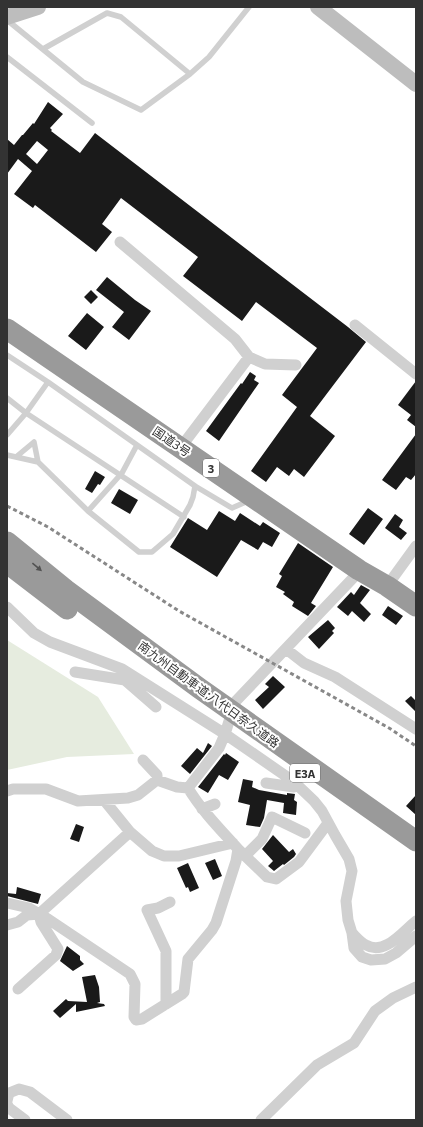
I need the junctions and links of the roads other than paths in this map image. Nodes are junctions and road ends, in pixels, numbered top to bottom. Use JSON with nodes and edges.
{"nodes":[{"id":1,"x":38,"y":7,"type":"edge"},
{"id":2,"x":249,"y":7,"type":"edge"},
{"id":3,"x":318,"y":7,"type":"edge"},
{"id":4,"x":12,"y":14,"type":"edge"},
{"id":5,"x":43,"y":50,"type":"junction"},
{"id":6,"x":7,"y":57,"type":"edge"},
{"id":7,"x":190,"y":74,"type":"junction"},
{"id":8,"x":416,"y":84,"type":"edge"},
{"id":9,"x":92,"y":123,"type":"dead end"},
{"id":10,"x":120,"y":242,"type":"dead end"},
{"id":11,"x":355,"y":325,"type":"dead end"},
{"id":12,"x":7,"y":329,"type":"edge"},
{"id":13,"x":7,"y":355,"type":"edge"},
{"id":14,"x":250,"y":356,"type":"junction"},
{"id":15,"x":296,"y":365,"type":"dead end"},
{"id":16,"x":416,"y":374,"type":"edge"},
{"id":17,"x":48,"y":382,"type":"junction"},
{"id":18,"x":7,"y":398,"type":"edge"},
{"id":19,"x":26,"y":413,"type":"junction"},
{"id":20,"x":7,"y":435,"type":"edge"},
{"id":21,"x":137,"y":445,"type":"junction"},
{"id":22,"x":182,"y":447,"type":"junction"},
{"id":23,"x":7,"y":455,"type":"edge"},
{"id":24,"x":16,"y":457,"type":"junction"},
{"id":25,"x":38,"y":462,"type":"junction"},
{"id":26,"x":120,"y":475,"type":"junction"},
{"id":27,"x":195,"y":486,"type":"junction"},
{"id":28,"x":255,"y":498,"type":"junction"},
{"id":29,"x":88,"y":511,"type":"junction"},
{"id":30,"x":184,"y":517,"type":"junction"},
{"id":31,"x":7,"y":542,"type":"edge"},
{"id":32,"x":416,"y":546,"type":"edge"},
{"id":33,"x":7,"y":562,"type":"edge"},
{"id":34,"x":359,"y":570,"type":"junction"},
{"id":35,"x":387,"y":586,"type":"junction"},
{"id":36,"x":416,"y":606,"type":"edge"},
{"id":37,"x":7,"y":607,"type":"edge"},
{"id":38,"x":286,"y":649,"type":"junction"},
{"id":39,"x":75,"y":672,"type":"dead end"},
{"id":40,"x":128,"y":678,"type":"junction"},
{"id":41,"x":196,"y":692,"type":"junction"},
{"id":42,"x":156,"y":707,"type":"dead end"},
{"id":43,"x":416,"y":729,"type":"edge"},
{"id":44,"x":225,"y":734,"type":"junction"},
{"id":45,"x":143,"y":760,"type":"dead end"},
{"id":46,"x":157,"y":780,"type":"junction"},
{"id":47,"x":266,"y":783,"type":"dead end"},
{"id":48,"x":297,"y":785,"type":"junction"},
{"id":49,"x":188,"y":788,"type":"junction"},
{"id":50,"x":7,"y":791,"type":"edge"},
{"id":51,"x":104,"y":800,"type":"junction"},
{"id":52,"x":215,"y":804,"type":"dead end"},
{"id":53,"x":202,"y":809,"type":"junction"},
{"id":54,"x":328,"y":823,"type":"junction"},
{"id":55,"x":130,"y":832,"type":"junction"},
{"id":56,"x":305,"y":834,"type":"dead end"},
{"id":57,"x":416,"y":841,"type":"edge"},
{"id":58,"x":239,"y":849,"type":"junction"},
{"id":59,"x":416,"y":850,"type":"edge"},
{"id":60,"x":170,"y":902,"type":"dead end"},
{"id":61,"x":7,"y":904,"type":"edge"},
{"id":62,"x":39,"y":914,"type":"junction"},
{"id":63,"x":416,"y":920,"type":"edge"},
{"id":64,"x":7,"y":925,"type":"edge"},
{"id":65,"x":352,"y":932,"type":"junction"},
{"id":66,"x":416,"y":936,"type":"edge"},
{"id":67,"x":416,"y":987,"type":"edge"},
{"id":68,"x":18,"y":989,"type":"dead end"},
{"id":69,"x":166,"y":1004,"type":"junction"},
{"id":70,"x":7,"y":1101,"type":"edge"},
{"id":71,"x":7,"y":1104,"type":"edge"},
{"id":72,"x":25,"y":1120,"type":"edge"},
{"id":73,"x":67,"y":1120,"type":"edge"},
{"id":74,"x":261,"y":1120,"type":"edge"}],
"edges":[{"from":1,"to":4,"type":"street"},
{"from":2,"to":7,"type":"lane"},
{"from":3,"to":8,"type":"street"},
{"from":4,"to":5,"type":"lane"},
{"from":5,"to":7,"type":"lane"},
{"from":5,"to":7,"type":"lane"},
{"from":6,"to":9,"type":"lane"},
{"from":10,"to":14,"type":"street"},
{"from":11,"to":16,"type":"street"},
{"from":12,"to":22,"type":"highway","name":"国道3号","number":"3"},
{"from":13,"to":17,"type":"lane"},
{"from":14,"to":15,"type":"street"},
{"from":14,"to":22,"type":"street"},
{"from":17,"to":19,"type":"lane"},
{"from":17,"to":21,"type":"lane"},
{"from":18,"to":19,"type":"lane"},
{"from":19,"to":20,"type":"lane"},
{"from":19,"to":26,"type":"lane"},
{"from":21,"to":26,"type":"lane"},
{"from":21,"to":27,"type":"lane"},
{"from":22,"to":28,"type":"highway","name":"国道3号","number":"3"},
{"from":23,"to":24,"type":"lane"},
{"from":24,"to":25,"type":"lane"},
{"from":24,"to":25,"type":"lane"},
{"from":25,"to":29,"type":"lane"},
{"from":26,"to":29,"type":"lane"},
{"from":26,"to":30,"type":"lane"},
{"from":27,"to":28,"type":"lane"},
{"from":27,"to":30,"type":"lane"},
{"from":28,"to":34,"type":"highway","name":"国道3号","number":"3"},
{"from":29,"to":30,"type":"lane"},
{"from":31,"to":41,"type":"highway","name":"南九州自動車道;八代日奈久道路","number":"E3A","one_way":true},
{"from":32,"to":35,"type":"street"},
{"from":33,"to":41,"type":"highway","name":"南九州自動車道;八代日奈久道路","number":"E3A"},
{"from":34,"to":35,"type":"highway","name":"国道3号","number":"3"},
{"from":34,"to":38,"type":"street"},
{"from":35,"to":36,"type":"highway","name":"国道3号","number":"3"},
{"from":37,"to":40,"type":"street"},
{"from":38,"to":43,"type":"street"},
{"from":38,"to":44,"type":"street"},
{"from":39,"to":40,"type":"street"},
{"from":40,"to":42,"type":"street"},
{"from":40,"to":44,"type":"street"},
{"from":41,"to":57,"type":"highway","name":"南九州自動車道;八代日奈久道路","number":"E3A"},
{"from":41,"to":59,"type":"highway","name":"南九州自動車道;八代日奈久道路","number":"E3A"},
{"from":44,"to":48,"type":"street"},
{"from":44,"to":49,"type":"street"},
{"from":45,"to":46,"type":"street"},
{"from":46,"to":49,"type":"street"},
{"from":46,"to":51,"type":"street"},
{"from":47,"to":48,"type":"street"},
{"from":48,"to":54,"type":"street"},
{"from":49,"to":53,"type":"street"},
{"from":50,"to":51,"type":"street"},
{"from":51,"to":55,"type":"street"},
{"from":52,"to":53,"type":"street"},
{"from":53,"to":58,"type":"street"},
{"from":54,"to":58,"type":"street"},
{"from":54,"to":65,"type":"street"},
{"from":55,"to":58,"type":"street"},
{"from":55,"to":62,"type":"street"},
{"from":56,"to":58,"type":"street"},
{"from":58,"to":69,"type":"street"},
{"from":60,"to":69,"type":"street"},
{"from":61,"to":62,"type":"street"},
{"from":62,"to":64,"type":"street"},
{"from":62,"to":68,"type":"street"},
{"from":62,"to":69,"type":"street"},
{"from":63,"to":65,"type":"street"},
{"from":65,"to":66,"type":"street"},
{"from":67,"to":74,"type":"street"},
{"from":70,"to":73,"type":"street"},
{"from":71,"to":72,"type":"street"}]}
